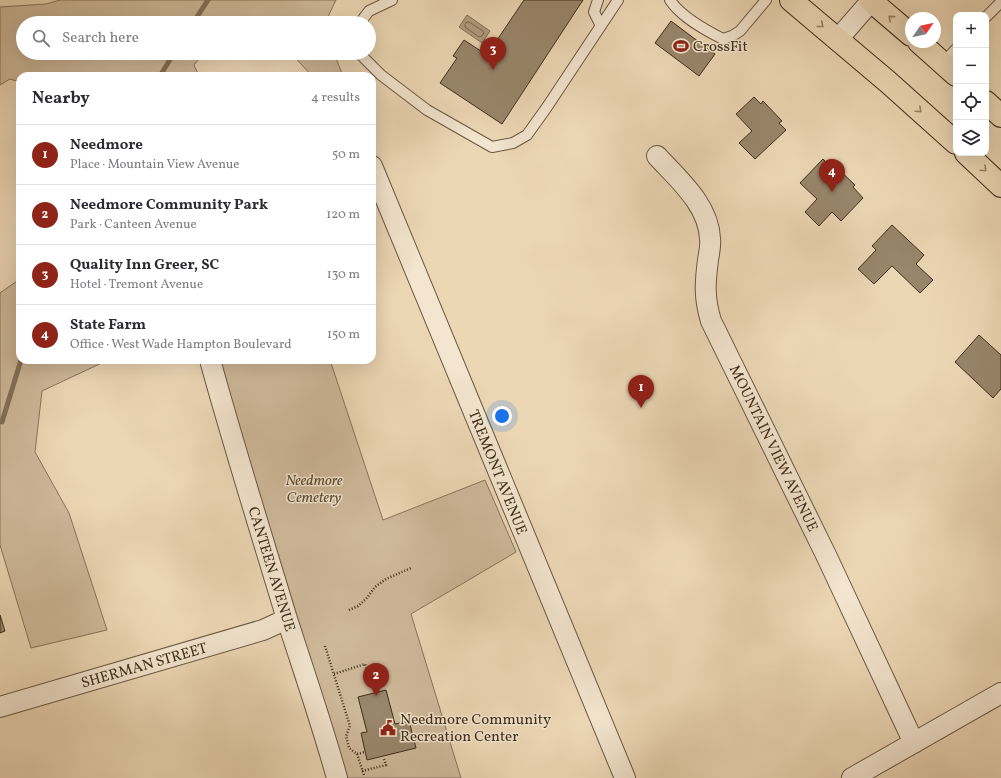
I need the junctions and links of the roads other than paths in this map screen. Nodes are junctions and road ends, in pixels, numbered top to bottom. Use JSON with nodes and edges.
{"nodes":[{"id":1,"x":392,"y":0,"type":"edge"},
{"id":2,"x":598,"y":0,"type":"edge"},
{"id":3,"x":618,"y":0,"type":"edge"},
{"id":4,"x":670,"y":0,"type":"edge"},
{"id":5,"x":766,"y":0,"type":"edge"},
{"id":6,"x":791,"y":0,"type":"edge"},
{"id":7,"x":871,"y":0,"type":"edge"},
{"id":8,"x":1001,"y":1,"type":"edge"},
{"id":9,"x":989,"y":14,"type":"edge"},
{"id":10,"x":366,"y":16,"type":"edge"},
{"id":11,"x":601,"y":26,"type":"junction"},
{"id":12,"x":905,"y":30,"type":"edge"},
{"id":13,"x":838,"y":39,"type":"junction"},
{"id":14,"x":929,"y":48,"type":"edge"},
{"id":15,"x":366,"y":60,"type":"edge"},
{"id":16,"x":952,"y":62,"type":"edge"},
{"id":17,"x":989,"y":105,"type":"edge"},
{"id":18,"x":1001,"y":116,"type":"edge"},
{"id":19,"x":953,"y":140,"type":"edge"},
{"id":20,"x":657,"y":156,"type":"dead end"},
{"id":21,"x":969,"y":156,"type":"edge"},
{"id":22,"x":376,"y":176,"type":"edge"},
{"id":23,"x":1001,"y":186,"type":"edge"},
{"id":24,"x":211,"y":364,"type":"edge"},
{"id":25,"x":287,"y":619,"type":"junction"},
{"id":26,"x":1001,"y":693,"type":"edge"},
{"id":27,"x":0,"y":707,"type":"edge"},
{"id":28,"x":914,"y":743,"type":"junction"},
{"id":29,"x":337,"y":778,"type":"edge"},
{"id":30,"x":625,"y":778,"type":"edge"},
{"id":31,"x":852,"y":778,"type":"edge"}],
"edges":[{"from":1,"to":10,"type":"lane"},
{"from":2,"to":11,"type":"lane"},
{"from":3,"to":11,"type":"lane"},
{"from":4,"to":5,"type":"lane"},
{"from":6,"to":13,"type":"main road","one_way":true},
{"from":12,"to":7,"type":"main road","one_way":true},
{"from":7,"to":13,"type":"street"},
{"from":8,"to":9,"type":"lane"},
{"from":11,"to":15,"type":"lane"},
{"from":13,"to":19,"type":"main road","one_way":true},
{"from":14,"to":16,"type":"main road"},
{"from":17,"to":18,"type":"main road"},
{"from":20,"to":28,"type":"street","name":"MOUNTAIN VIEW AVENUE"},
{"from":21,"to":23,"type":"main road","one_way":true},
{"from":22,"to":30,"type":"street","name":"TREMONT AVENUE"},
{"from":24,"to":25,"type":"street","name":"CANTEEN AVENUE"},
{"from":25,"to":27,"type":"street","name":"SHERMAN STREET"},
{"from":25,"to":29,"type":"street","name":"CANTEEN AVENUE"},
{"from":26,"to":28,"type":"street"},
{"from":28,"to":31,"type":"street"}]}
